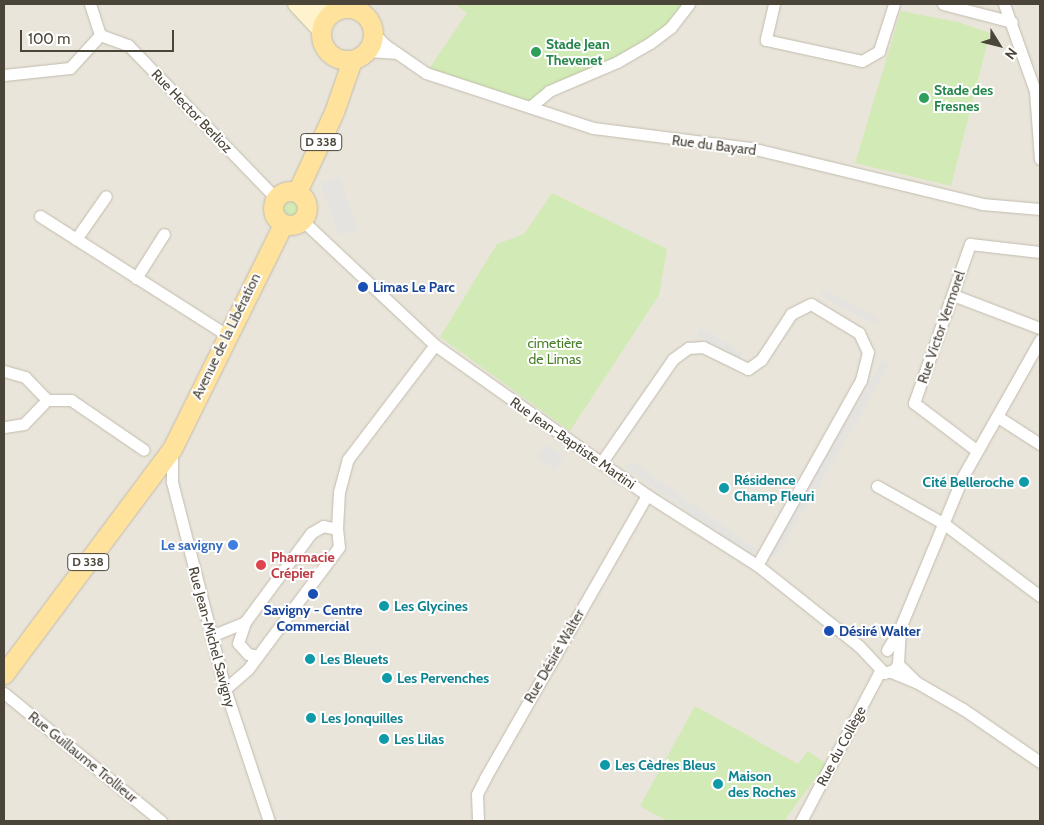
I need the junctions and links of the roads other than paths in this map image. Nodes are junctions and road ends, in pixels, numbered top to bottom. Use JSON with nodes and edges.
{"nodes":[{"id":1,"x":90,"y":4,"type":"edge"},
{"id":2,"x":296,"y":4,"type":"edge"},
{"id":3,"x":305,"y":4,"type":"edge"},
{"id":4,"x":689,"y":4,"type":"edge"},
{"id":5,"x":774,"y":4,"type":"edge"},
{"id":6,"x":894,"y":4,"type":"edge"},
{"id":7,"x":942,"y":4,"type":"edge"},
{"id":8,"x":1004,"y":4,"type":"edge"},
{"id":9,"x":356,"y":13,"type":"edge"},
{"id":10,"x":1012,"y":22,"type":"junction"},
{"id":11,"x":322,"y":32,"type":"junction"},
{"id":12,"x":100,"y":35,"type":"junction"},
{"id":13,"x":396,"y":53,"type":"junction"},
{"id":14,"x":332,"y":55,"type":"junction"},
{"id":15,"x":360,"y":55,"type":"junction"},
{"id":16,"x":4,"y":76,"type":"edge"},
{"id":17,"x":341,"y":91,"type":"junction"},
{"id":18,"x":530,"y":107,"type":"junction"},
{"id":19,"x":1040,"y":159,"type":"edge"},
{"id":20,"x":298,"y":192,"type":"junction"},
{"id":21,"x":106,"y":196,"type":"dead end"},
{"id":22,"x":276,"y":198,"type":"junction"},
{"id":23,"x":1040,"y":209,"type":"edge"},
{"id":24,"x":40,"y":216,"type":"dead end"},
{"id":25,"x":303,"y":220,"type":"junction"},
{"id":26,"x":283,"y":224,"type":"junction"},
{"id":27,"x":164,"y":234,"type":"dead end"},
{"id":28,"x":76,"y":239,"type":"junction"},
{"id":29,"x":1040,"y":252,"type":"edge"},
{"id":30,"x":136,"y":278,"type":"junction"},
{"id":31,"x":953,"y":295,"type":"junction"},
{"id":32,"x":1040,"y":328,"type":"edge"},
{"id":33,"x":225,"y":334,"type":"junction"},
{"id":34,"x":1040,"y":340,"type":"edge"},
{"id":35,"x":435,"y":345,"type":"junction"},
{"id":36,"x":4,"y":371,"type":"edge"},
{"id":37,"x":47,"y":400,"type":"junction"},
{"id":38,"x":998,"y":416,"type":"junction"},
{"id":39,"x":4,"y":427,"type":"edge"},
{"id":40,"x":1040,"y":444,"type":"edge"},
{"id":41,"x":172,"y":449,"type":"junction"},
{"id":42,"x":144,"y":450,"type":"dead end"},
{"id":43,"x":976,"y":450,"type":"junction"},
{"id":44,"x":601,"y":463,"type":"junction"},
{"id":45,"x":877,"y":486,"type":"dead end"},
{"id":46,"x":647,"y":495,"type":"junction"},
{"id":47,"x":943,"y":523,"type":"junction"},
{"id":48,"x":336,"y":529,"type":"junction"},
{"id":49,"x":757,"y":565,"type":"junction"},
{"id":50,"x":1040,"y":596,"type":"edge"},
{"id":51,"x":245,"y":622,"type":"junction"},
{"id":52,"x":212,"y":636,"type":"junction"},
{"id":53,"x":258,"y":656,"type":"junction"},
{"id":54,"x":887,"y":662,"type":"junction"},
{"id":55,"x":4,"y":674,"type":"edge"},
{"id":56,"x":225,"y":689,"type":"junction"},
{"id":57,"x":4,"y":694,"type":"edge"},
{"id":58,"x":1040,"y":762,"type":"edge"},
{"id":59,"x":161,"y":821,"type":"edge"},
{"id":60,"x":269,"y":821,"type":"edge"},
{"id":61,"x":478,"y":821,"type":"edge"},
{"id":62,"x":801,"y":821,"type":"edge"}],
"edges":[{"from":1,"to":12,"type":"street"},
{"from":2,"to":11,"type":"main road"},
{"from":3,"to":9,"type":"main road"},
{"from":4,"to":18,"type":"street"},
{"from":5,"to":6,"type":"street"},
{"from":7,"to":10,"type":"street"},
{"from":8,"to":10,"type":"street"},
{"from":9,"to":11,"type":"main road"},
{"from":9,"to":13,"type":"street","name":"Rue du Bayard"},
{"from":9,"to":15,"type":"main road"},
{"from":10,"to":19,"type":"street"},
{"from":11,"to":14,"type":"main road"},
{"from":12,"to":16,"type":"street"},
{"from":12,"to":22,"type":"street","name":"Rue Hector Berlioz"},
{"from":13,"to":15,"type":"street","name":"Rue du Bayard"},
{"from":13,"to":18,"type":"street","name":"Rue du Bayard"},
{"from":14,"to":15,"type":"main road"},
{"from":14,"to":17,"type":"main road"},
{"from":15,"to":17,"type":"main road","number":"D 338"},
{"from":17,"to":20,"type":"main road","number":"D 338"},
{"from":18,"to":23,"type":"street","name":"Rue du Bayard"},
{"from":20,"to":22,"type":"main road"},
{"from":20,"to":25,"type":"main road"},
{"from":21,"to":28,"type":"street"},
{"from":22,"to":26,"type":"main road"},
{"from":24,"to":28,"type":"street"},
{"from":25,"to":26,"type":"main road"},
{"from":25,"to":35,"type":"street","name":"Rue Jean-Baptiste Martini"},
{"from":26,"to":33,"type":"main road","name":"Avenue de la Libération","number":"D 338"},
{"from":27,"to":30,"type":"street"},
{"from":28,"to":30,"type":"street"},
{"from":29,"to":31,"type":"street","name":"Rue Victor Vermorel"},
{"from":30,"to":33,"type":"street"},
{"from":31,"to":32,"type":"street"},
{"from":31,"to":43,"type":"street","name":"Rue Victor Vermorel"},
{"from":33,"to":41,"type":"main road","name":"Avenue de la Libération","number":"D 338"},
{"from":34,"to":38,"type":"street"},
{"from":35,"to":44,"type":"street","name":"Rue Jean-Baptiste Martini"},
{"from":35,"to":48,"type":"street"},
{"from":36,"to":37,"type":"street"},
{"from":37,"to":39,"type":"street"},
{"from":37,"to":42,"type":"street"},
{"from":38,"to":40,"type":"street"},
{"from":38,"to":43,"type":"street"},
{"from":41,"to":52,"type":"street","name":"Rue Jean-Michel Savigny"},
{"from":41,"to":55,"type":"main road","number":"D 338"},
{"from":43,"to":47,"type":"street"},
{"from":44,"to":46,"type":"street","name":"Rue Jean-Baptiste Martini"},
{"from":44,"to":49,"type":"street"},
{"from":45,"to":47,"type":"street"},
{"from":46,"to":49,"type":"street","name":"Rue Jean-Baptiste Martini"},
{"from":46,"to":61,"type":"street","name":"Rue Désiré Walter"},
{"from":47,"to":50,"type":"street"},
{"from":47,"to":54,"type":"street"},
{"from":48,"to":51,"type":"street"},
{"from":48,"to":53,"type":"street"},
{"from":49,"to":54,"type":"street","name":"Rue Jean-Baptiste Martini"},
{"from":51,"to":52,"type":"street"},
{"from":51,"to":53,"type":"street"},
{"from":52,"to":56,"type":"street","name":"Rue Jean-Michel Savigny"},
{"from":53,"to":56,"type":"street"},
{"from":54,"to":58,"type":"street","name":"Rue Jean-Baptiste Martini"},
{"from":54,"to":62,"type":"street","name":"Rue du Collège"},
{"from":56,"to":60,"type":"street","name":"Rue Jean-Michel Savigny"},
{"from":57,"to":59,"type":"street","name":"Rue Guillaume Trollieur"}]}
